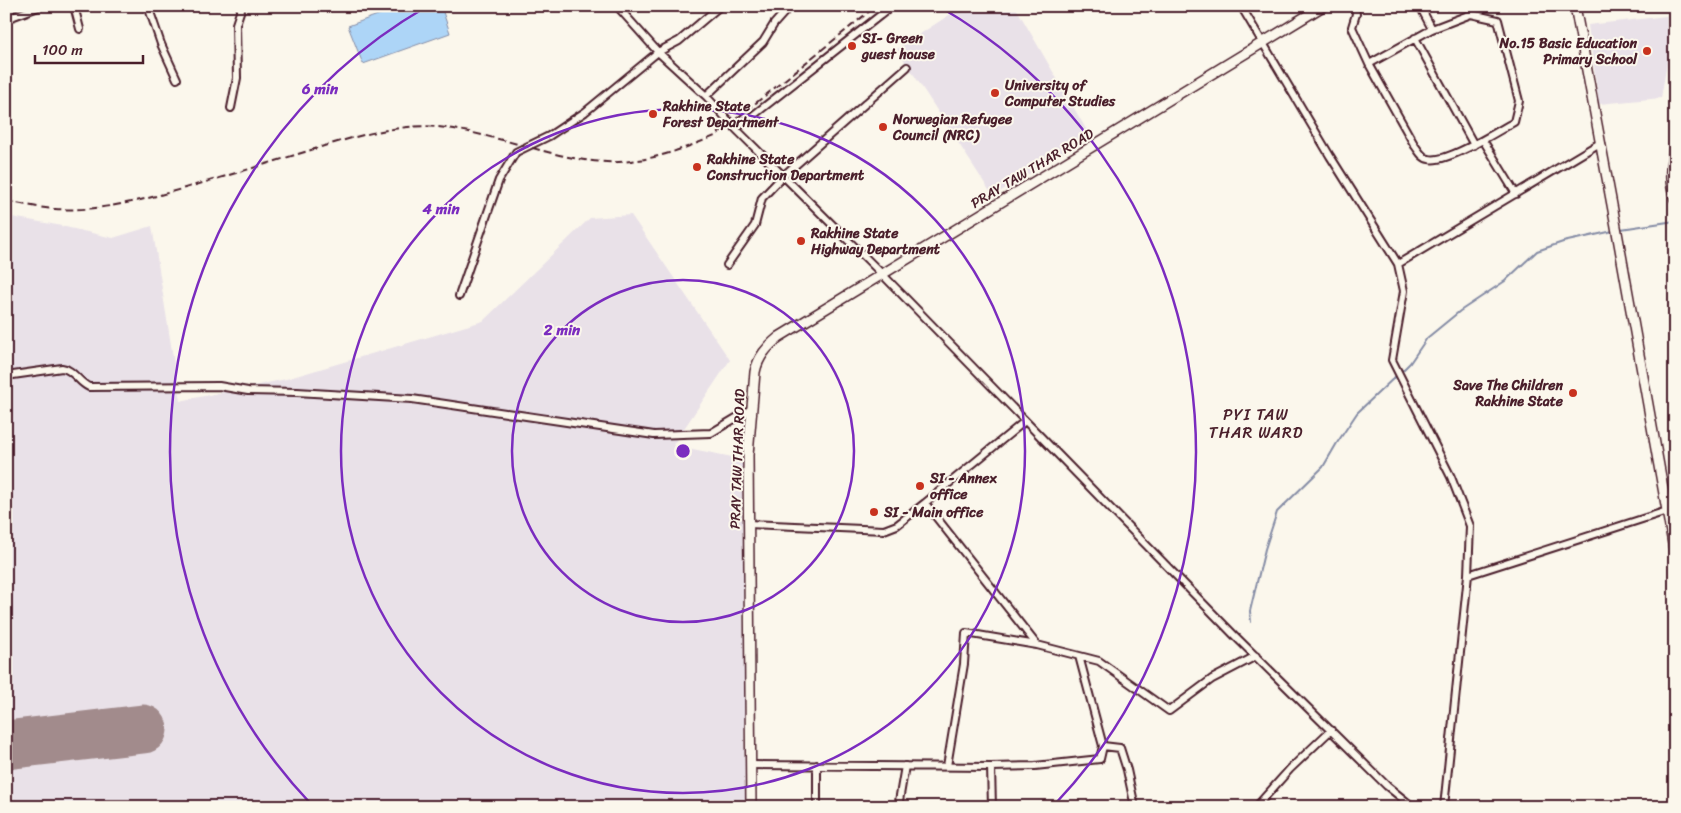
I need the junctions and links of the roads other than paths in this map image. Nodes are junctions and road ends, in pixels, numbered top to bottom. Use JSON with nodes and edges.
{"nodes":[{"id":1,"x":41,"y":6,"type":"edge"},
{"id":2,"x":74,"y":6,"type":"edge"},
{"id":3,"x":148,"y":6,"type":"edge"},
{"id":4,"x":242,"y":6,"type":"edge"},
{"id":5,"x":618,"y":6,"type":"edge"},
{"id":6,"x":720,"y":6,"type":"edge"},
{"id":7,"x":790,"y":6,"type":"edge"},
{"id":8,"x":892,"y":6,"type":"edge"},
{"id":9,"x":1241,"y":6,"type":"edge"},
{"id":10,"x":1323,"y":6,"type":"edge"},
{"id":11,"x":1355,"y":6,"type":"edge"},
{"id":12,"x":1420,"y":6,"type":"edge"},
{"id":13,"x":1471,"y":6,"type":"edge"},
{"id":14,"x":1575,"y":6,"type":"edge"},
{"id":15,"x":1470,"y":14,"type":"junction"},
{"id":16,"x":6,"y":19,"type":"edge"},
{"id":17,"x":80,"y":29,"type":"dead end"},
{"id":18,"x":1432,"y":30,"type":"junction"},
{"id":19,"x":1415,"y":38,"type":"junction"},
{"id":20,"x":1263,"y":43,"type":"junction"},
{"id":21,"x":658,"y":52,"type":"junction"},
{"id":22,"x":1369,"y":64,"type":"junction"},
{"id":23,"x":907,"y":67,"type":"dead end"},
{"id":24,"x":177,"y":79,"type":"dead end"},
{"id":25,"x":706,"y":96,"type":"junction"},
{"id":26,"x":231,"y":108,"type":"dead end"},
{"id":27,"x":736,"y":129,"type":"junction"},
{"id":28,"x":1483,"y":140,"type":"junction"},
{"id":29,"x":1600,"y":143,"type":"junction"},
{"id":30,"x":1675,"y":143,"type":"edge"},
{"id":31,"x":1474,"y":145,"type":"junction"},
{"id":32,"x":783,"y":176,"type":"junction"},
{"id":33,"x":1516,"y":194,"type":"junction"},
{"id":34,"x":1675,"y":200,"type":"edge"},
{"id":35,"x":1398,"y":264,"type":"junction"},
{"id":36,"x":727,"y":265,"type":"dead end"},
{"id":37,"x":883,"y":275,"type":"junction"},
{"id":38,"x":459,"y":296,"type":"dead end"},
{"id":39,"x":6,"y":376,"type":"edge"},
{"id":40,"x":751,"y":410,"type":"junction"},
{"id":41,"x":1025,"y":421,"type":"junction"},
{"id":42,"x":925,"y":503,"type":"junction"},
{"id":43,"x":1667,"y":511,"type":"junction"},
{"id":44,"x":748,"y":524,"type":"junction"},
{"id":45,"x":1675,"y":555,"type":"edge"},
{"id":46,"x":1468,"y":575,"type":"junction"},
{"id":47,"x":1037,"y":645,"type":"junction"},
{"id":48,"x":1079,"y":656,"type":"junction"},
{"id":49,"x":1256,"y":656,"type":"junction"},
{"id":50,"x":1331,"y":730,"type":"junction"},
{"id":51,"x":1104,"y":746,"type":"junction"},
{"id":52,"x":750,"y":765,"type":"junction"},
{"id":53,"x":817,"y":765,"type":"junction"},
{"id":54,"x":904,"y":766,"type":"junction"},
{"id":55,"x":947,"y":766,"type":"junction"},
{"id":56,"x":990,"y":767,"type":"junction"},
{"id":57,"x":1260,"y":805,"type":"edge"},
{"id":58,"x":750,"y":807,"type":"edge"},
{"id":59,"x":817,"y":807,"type":"edge"},
{"id":60,"x":898,"y":807,"type":"edge"},
{"id":61,"x":992,"y":807,"type":"edge"},
{"id":62,"x":1135,"y":807,"type":"edge"},
{"id":63,"x":1413,"y":807,"type":"edge"},
{"id":64,"x":1444,"y":807,"type":"edge"}],
"edges":[{"from":1,"to":16,"type":"street"},
{"from":2,"to":17,"type":"street"},
{"from":3,"to":24,"type":"street"},
{"from":4,"to":26,"type":"street"},
{"from":5,"to":21,"type":"street"},
{"from":6,"to":21,"type":"street"},
{"from":7,"to":25,"type":"street"},
{"from":8,"to":27,"type":"street"},
{"from":9,"to":20,"type":"street"},
{"from":10,"to":20,"type":"street","name":"PRAY TAW THAR ROAD"},
{"from":11,"to":22,"type":"street"},
{"from":12,"to":18,"type":"street"},
{"from":13,"to":15,"type":"street"},
{"from":14,"to":29,"type":"street"},
{"from":15,"to":18,"type":"street"},
{"from":15,"to":28,"type":"street"},
{"from":18,"to":19,"type":"street"},
{"from":19,"to":22,"type":"street"},
{"from":19,"to":31,"type":"street"},
{"from":20,"to":35,"type":"street"},
{"from":20,"to":37,"type":"street","name":"PRAY TAW THAR ROAD"},
{"from":21,"to":25,"type":"street"},
{"from":21,"to":38,"type":"street"},
{"from":22,"to":31,"type":"street"},
{"from":23,"to":32,"type":"street"},
{"from":25,"to":27,"type":"street"},
{"from":27,"to":32,"type":"street"},
{"from":28,"to":31,"type":"street"},
{"from":28,"to":33,"type":"street"},
{"from":29,"to":33,"type":"street"},
{"from":29,"to":43,"type":"street"},
{"from":30,"to":34,"type":"street"},
{"from":32,"to":36,"type":"street"},
{"from":32,"to":37,"type":"street"},
{"from":33,"to":35,"type":"street"},
{"from":35,"to":46,"type":"street"},
{"from":37,"to":40,"type":"street","name":"PRAY TAW THAR ROAD"},
{"from":37,"to":41,"type":"street"},
{"from":39,"to":40,"type":"street"},
{"from":40,"to":44,"type":"street","name":"PRAY TAW THAR ROAD"},
{"from":41,"to":42,"type":"street"},
{"from":41,"to":49,"type":"street"},
{"from":42,"to":44,"type":"street"},
{"from":42,"to":47,"type":"street"},
{"from":43,"to":45,"type":"street"},
{"from":43,"to":46,"type":"street"},
{"from":44,"to":52,"type":"street","name":"PRAY TAW THAR ROAD"},
{"from":46,"to":64,"type":"street"},
{"from":47,"to":48,"type":"street"},
{"from":47,"to":55,"type":"street"},
{"from":48,"to":49,"type":"street"},
{"from":48,"to":51,"type":"street"},
{"from":49,"to":50,"type":"street"},
{"from":50,"to":57,"type":"street"},
{"from":50,"to":63,"type":"street"},
{"from":51,"to":56,"type":"street"},
{"from":51,"to":62,"type":"street"},
{"from":52,"to":53,"type":"street"},
{"from":52,"to":58,"type":"street","name":"PRAY TAW THAR ROAD"},
{"from":53,"to":54,"type":"street"},
{"from":53,"to":59,"type":"street"},
{"from":54,"to":55,"type":"street"},
{"from":54,"to":60,"type":"street"},
{"from":55,"to":56,"type":"street"},
{"from":56,"to":61,"type":"street"}]}
